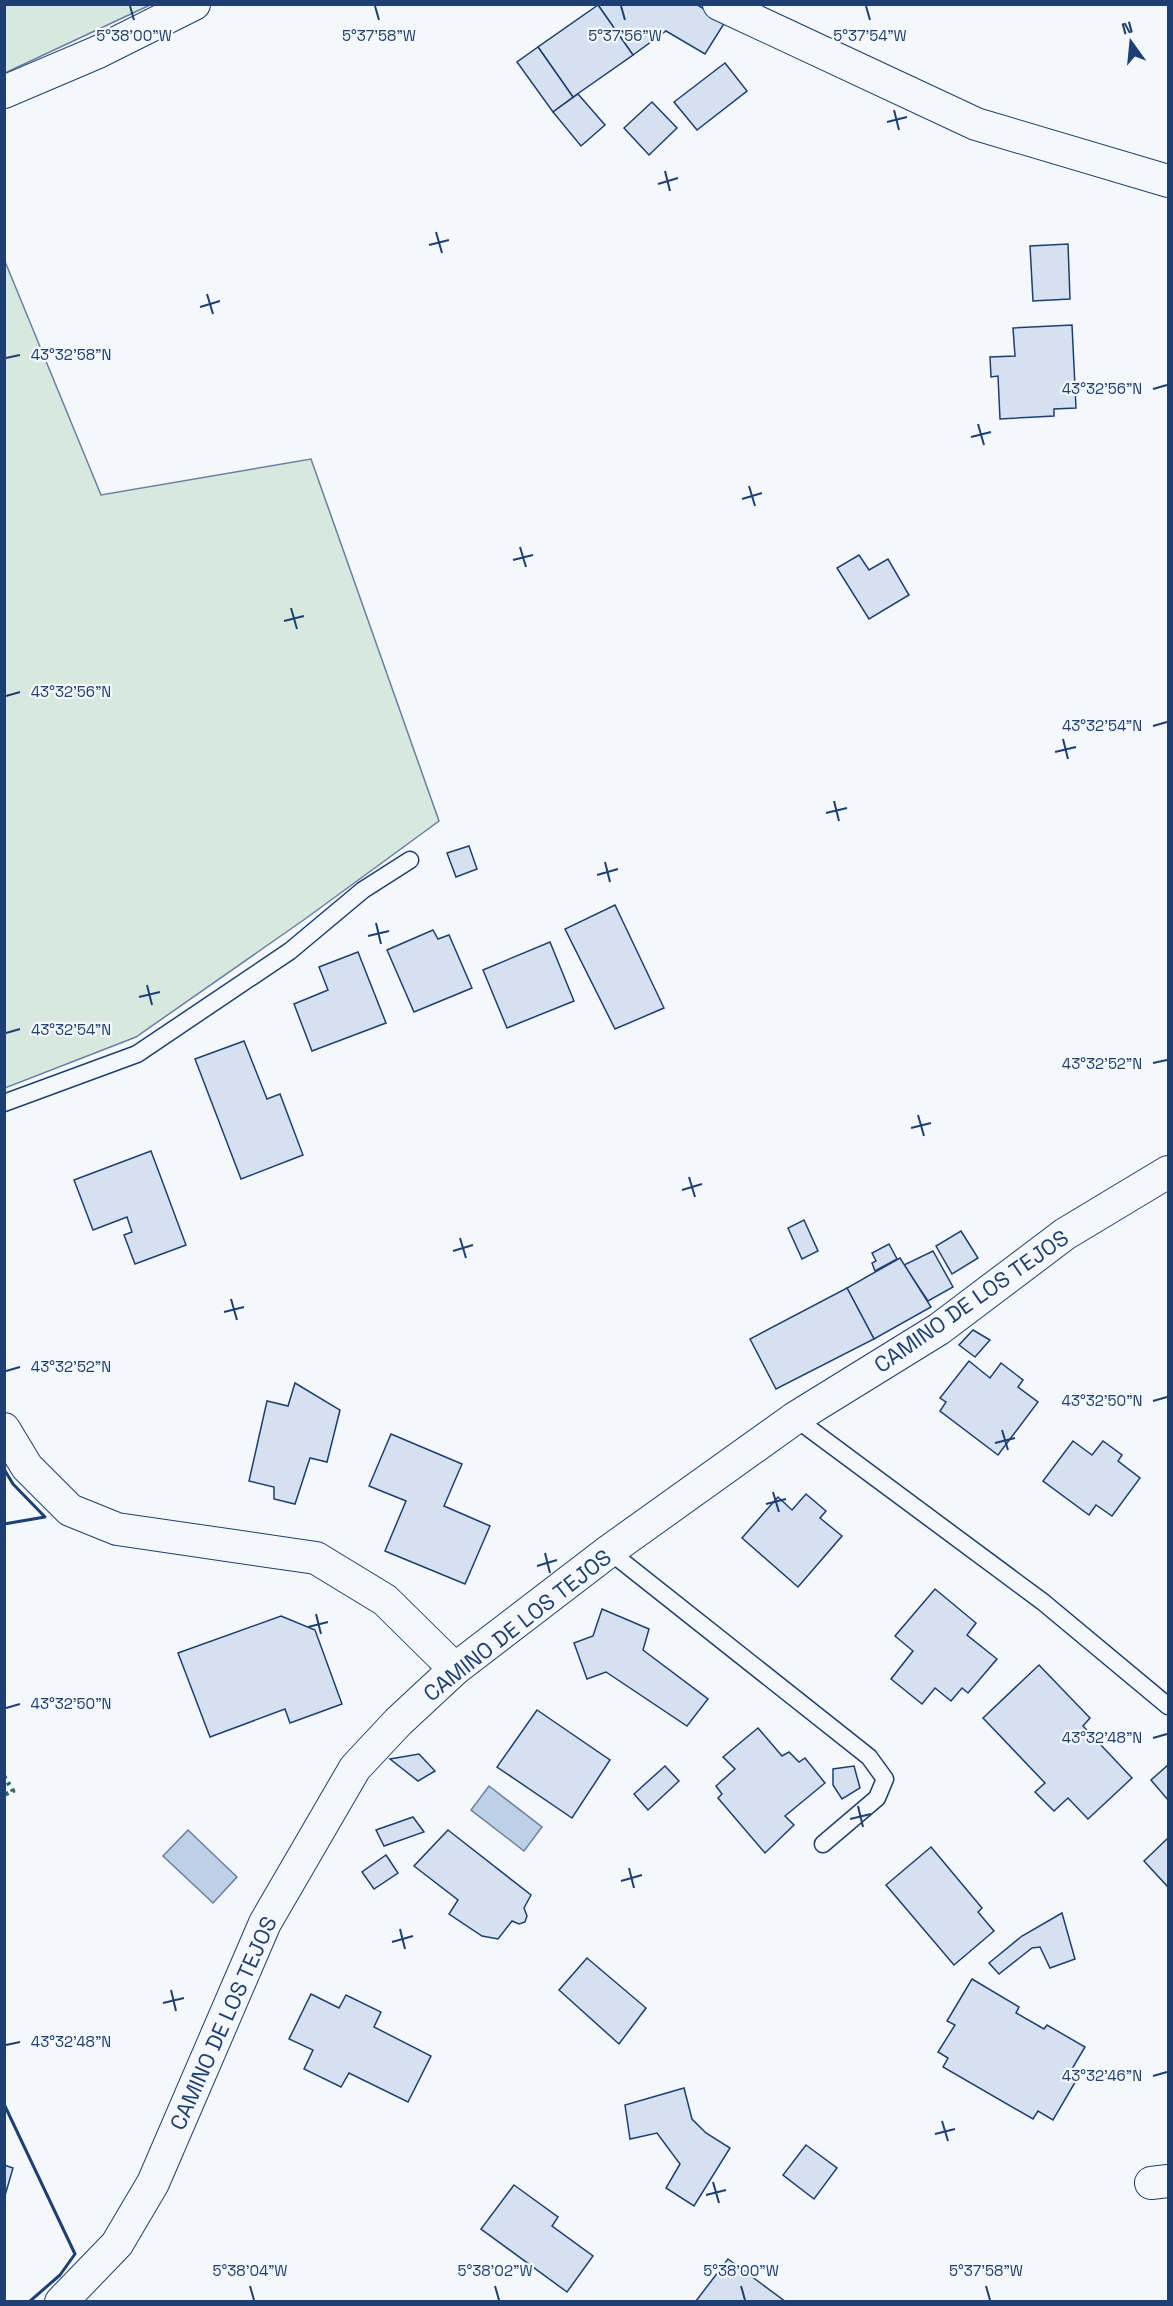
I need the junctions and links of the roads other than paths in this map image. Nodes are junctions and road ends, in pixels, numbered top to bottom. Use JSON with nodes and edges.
{"nodes":[{"id":1,"x":194,"y":4,"type":"edge"},
{"id":2,"x":719,"y":4,"type":"edge"},
{"id":3,"x":4,"y":92,"type":"edge"},
{"id":4,"x":1168,"y":181,"type":"edge"},
{"id":5,"x":410,"y":860,"type":"dead end"},
{"id":6,"x":4,"y":1103,"type":"edge"},
{"id":7,"x":1168,"y":1172,"type":"edge"},
{"id":8,"x":795,"y":1418,"type":"junction"},
{"id":9,"x":4,"y":1429,"type":"edge"},
{"id":10,"x":609,"y":1551,"type":"junction"},
{"id":11,"x":455,"y":1669,"type":"junction"},
{"id":12,"x":1168,"y":1706,"type":"edge"},
{"id":13,"x":823,"y":1844,"type":"dead end"},
{"id":14,"x":61,"y":2301,"type":"edge"}],
"edges":[{"from":1,"to":3,"type":"street"},
{"from":2,"to":4,"type":"street"},
{"from":5,"to":6,"type":"lane"},
{"from":7,"to":8,"type":"street","name":"CAMINO DE LOS TEJOS"},
{"from":8,"to":10,"type":"street","name":"CAMINO DE LOS TEJOS"},
{"from":8,"to":12,"type":"lane"},
{"from":9,"to":11,"type":"street"},
{"from":10,"to":11,"type":"street","name":"CAMINO DE LOS TEJOS"},
{"from":10,"to":13,"type":"lane"},
{"from":11,"to":14,"type":"street","name":"CAMINO DE LOS TEJOS"}]}
